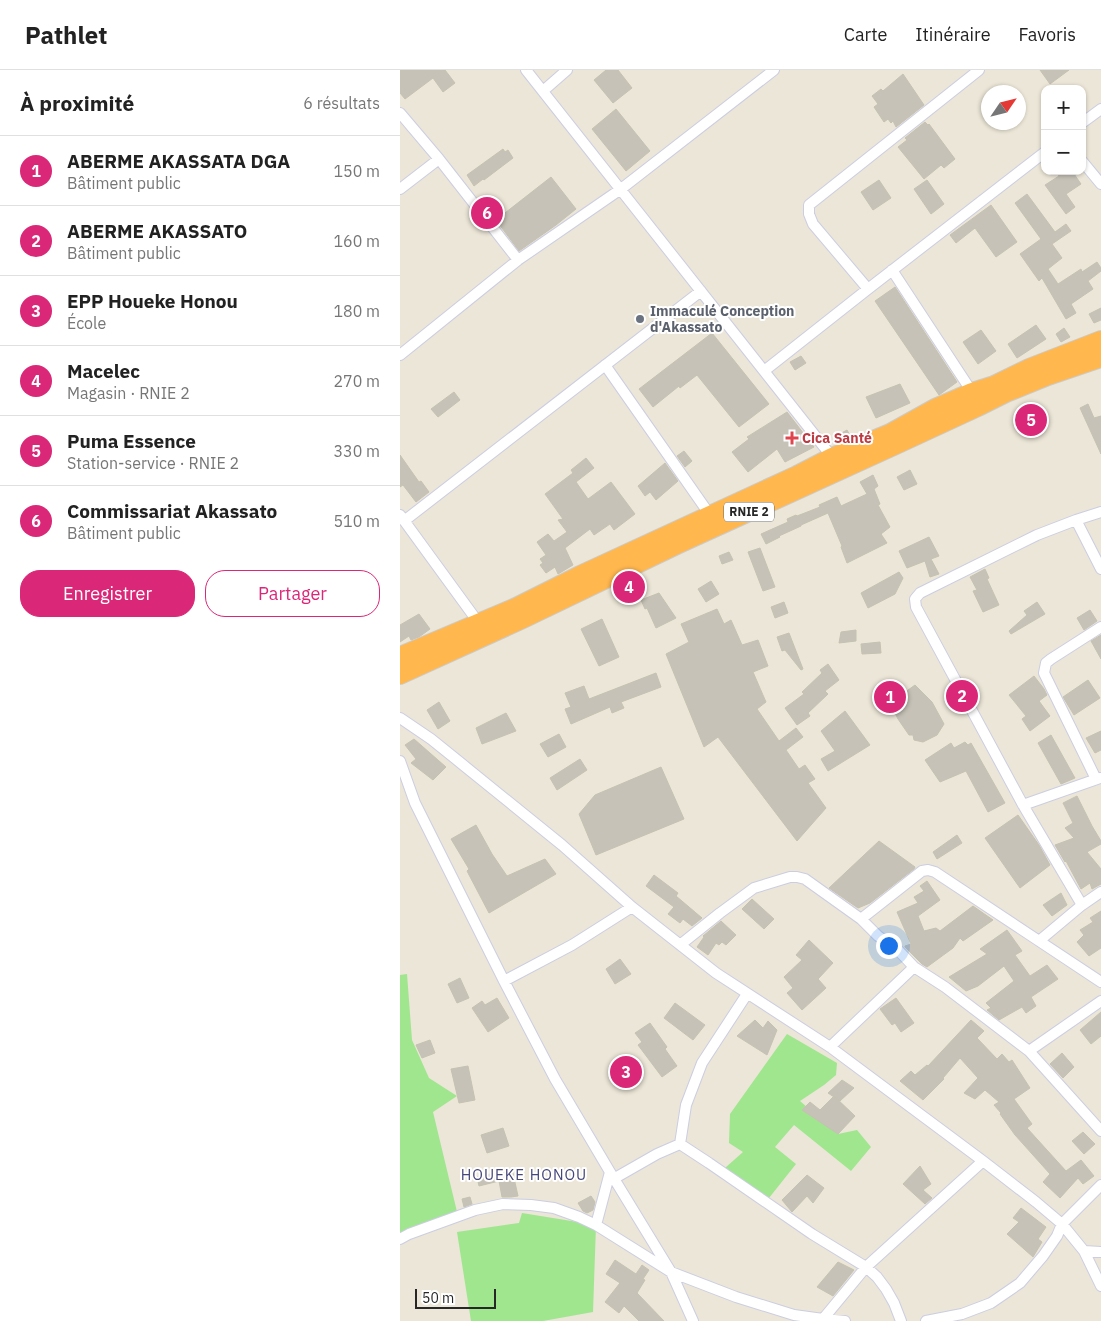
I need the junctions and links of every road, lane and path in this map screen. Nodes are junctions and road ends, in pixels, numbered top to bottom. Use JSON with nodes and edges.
{"nodes":[{"id":1,"x":526,"y":70,"type":"edge"},
{"id":2,"x":567,"y":70,"type":"edge"},
{"id":3,"x":774,"y":70,"type":"edge"},
{"id":4,"x":980,"y":70,"type":"edge"},
{"id":5,"x":543,"y":91,"type":"junction"},
{"id":6,"x":1101,"y":109,"type":"edge"},
{"id":7,"x":400,"y":113,"type":"edge"},
{"id":8,"x":1086,"y":120,"type":"edge"},
{"id":9,"x":1041,"y":155,"type":"edge"},
{"id":10,"x":439,"y":159,"type":"junction"},
{"id":11,"x":1086,"y":166,"type":"edge"},
{"id":12,"x":1101,"y":184,"type":"edge"},
{"id":13,"x":400,"y":189,"type":"edge"},
{"id":14,"x":621,"y":190,"type":"junction"},
{"id":15,"x":518,"y":260,"type":"junction"},
{"id":16,"x":892,"y":270,"type":"junction"},
{"id":17,"x":868,"y":289,"type":"junction"},
{"id":18,"x":701,"y":291,"type":"junction"},
{"id":19,"x":1101,"y":340,"type":"edge"},
{"id":20,"x":400,"y":355,"type":"edge"},
{"id":21,"x":1101,"y":358,"type":"edge"},
{"id":22,"x":605,"y":365,"type":"junction"},
{"id":23,"x":764,"y":371,"type":"junction"},
{"id":24,"x":972,"y":392,"type":"junction"},
{"id":25,"x":832,"y":457,"type":"junction"},
{"id":26,"x":1101,"y":512,"type":"edge"},
{"id":27,"x":710,"y":515,"type":"junction"},
{"id":28,"x":402,"y":518,"type":"edge"},
{"id":29,"x":1076,"y":520,"type":"junction"},
{"id":30,"x":1101,"y":569,"type":"edge"},
{"id":31,"x":478,"y":622,"type":"junction"},
{"id":32,"x":1101,"y":627,"type":"edge"},
{"id":33,"x":400,"y":656,"type":"edge"},
{"id":34,"x":400,"y":675,"type":"edge"},
{"id":35,"x":400,"y":718,"type":"edge"},
{"id":36,"x":400,"y":762,"type":"edge"},
{"id":37,"x":1098,"y":778,"type":"edge"},
{"id":38,"x":1023,"y":805,"type":"junction"},
{"id":39,"x":1101,"y":892,"type":"edge"},
{"id":40,"x":1082,"y":904,"type":"junction"},
{"id":41,"x":632,"y":907,"type":"junction"},
{"id":42,"x":861,"y":919,"type":"junction"},
{"id":43,"x":1039,"y":941,"type":"junction"},
{"id":44,"x":680,"y":945,"type":"junction"},
{"id":45,"x":914,"y":967,"type":"junction"},
{"id":46,"x":504,"y":981,"type":"junction"},
{"id":47,"x":1101,"y":982,"type":"edge"},
{"id":48,"x":746,"y":994,"type":"junction"},
{"id":49,"x":1101,"y":1001,"type":"edge"},
{"id":50,"x":830,"y":1046,"type":"junction"},
{"id":51,"x":1030,"y":1051,"type":"junction"},
{"id":52,"x":1101,"y":1131,"type":"edge"},
{"id":53,"x":680,"y":1144,"type":"junction"},
{"id":54,"x":984,"y":1161,"type":"junction"},
{"id":55,"x":612,"y":1175,"type":"junction"},
{"id":56,"x":1101,"y":1185,"type":"edge"},
{"id":57,"x":1062,"y":1224,"type":"junction"},
{"id":58,"x":596,"y":1225,"type":"junction"},
{"id":59,"x":400,"y":1239,"type":"edge"},
{"id":60,"x":1084,"y":1251,"type":"junction"},
{"id":61,"x":1101,"y":1252,"type":"edge"},
{"id":62,"x":866,"y":1267,"type":"junction"},
{"id":63,"x":671,"y":1272,"type":"junction"},
{"id":64,"x":1101,"y":1286,"type":"edge"},
{"id":65,"x":823,"y":1320,"type":"junction"},
{"id":66,"x":692,"y":1321,"type":"edge"},
{"id":67,"x":845,"y":1321,"type":"edge"},
{"id":68,"x":901,"y":1321,"type":"edge"},
{"id":69,"x":926,"y":1321,"type":"edge"}],
"edges":[{"from":1,"to":5,"type":"street"},
{"from":2,"to":5,"type":"street"},
{"from":3,"to":14,"type":"street"},
{"from":4,"to":17,"type":"street"},
{"from":5,"to":14,"type":"street"},
{"from":6,"to":8,"type":"street"},
{"from":7,"to":10,"type":"street"},
{"from":9,"to":16,"type":"street"},
{"from":10,"to":13,"type":"street"},
{"from":10,"to":15,"type":"street"},
{"from":11,"to":12,"type":"street"},
{"from":14,"to":15,"type":"street"},
{"from":14,"to":18,"type":"street"},
{"from":15,"to":20,"type":"street"},
{"from":16,"to":17,"type":"street"},
{"from":16,"to":24,"type":"street"},
{"from":17,"to":23,"type":"street"},
{"from":18,"to":22,"type":"street"},
{"from":18,"to":23,"type":"street"},
{"from":19,"to":24,"type":"highway","name":"RNIE 2","number":"RNIE 2"},
{"from":21,"to":34,"type":"highway","name":"RNIE 2","number":"RNIE 2"},
{"from":22,"to":27,"type":"street"},
{"from":22,"to":28,"type":"street"},
{"from":23,"to":25,"type":"street"},
{"from":24,"to":25,"type":"highway","name":"RNIE 2","number":"RNIE 2"},
{"from":25,"to":27,"type":"highway","name":"RNIE 2","number":"RNIE 2"},
{"from":26,"to":29,"type":"street"},
{"from":27,"to":31,"type":"highway","name":"RNIE 2","number":"RNIE 2"},
{"from":28,"to":31,"type":"street"},
{"from":29,"to":30,"type":"street"},
{"from":29,"to":38,"type":"street"},
{"from":31,"to":33,"type":"highway","name":"RNIE 2","number":"RNIE 2"},
{"from":32,"to":37,"type":"street"},
{"from":35,"to":41,"type":"street"},
{"from":36,"to":46,"type":"street"},
{"from":37,"to":38,"type":"street"},
{"from":38,"to":40,"type":"street"},
{"from":39,"to":40,"type":"street"},
{"from":40,"to":43,"type":"street"},
{"from":41,"to":44,"type":"street"},
{"from":41,"to":46,"type":"street"},
{"from":42,"to":43,"type":"street"},
{"from":42,"to":44,"type":"street"},
{"from":42,"to":45,"type":"street"},
{"from":43,"to":47,"type":"street"},
{"from":44,"to":48,"type":"street"},
{"from":45,"to":50,"type":"street"},
{"from":45,"to":51,"type":"street"},
{"from":46,"to":55,"type":"street"},
{"from":48,"to":50,"type":"street"},
{"from":48,"to":53,"type":"street"},
{"from":49,"to":51,"type":"street"},
{"from":50,"to":54,"type":"street"},
{"from":51,"to":52,"type":"street"},
{"from":53,"to":55,"type":"street"},
{"from":53,"to":62,"type":"street"},
{"from":54,"to":57,"type":"street"},
{"from":54,"to":62,"type":"street"},
{"from":55,"to":58,"type":"street"},
{"from":55,"to":63,"type":"street"},
{"from":56,"to":57,"type":"street"},
{"from":57,"to":60,"type":"street"},
{"from":57,"to":69,"type":"street"},
{"from":58,"to":59,"type":"street"},
{"from":58,"to":63,"type":"street"},
{"from":60,"to":61,"type":"street"},
{"from":60,"to":64,"type":"street"},
{"from":62,"to":65,"type":"street"},
{"from":62,"to":68,"type":"street"},
{"from":63,"to":65,"type":"street"},
{"from":63,"to":66,"type":"street"},
{"from":65,"to":67,"type":"street"}]}
